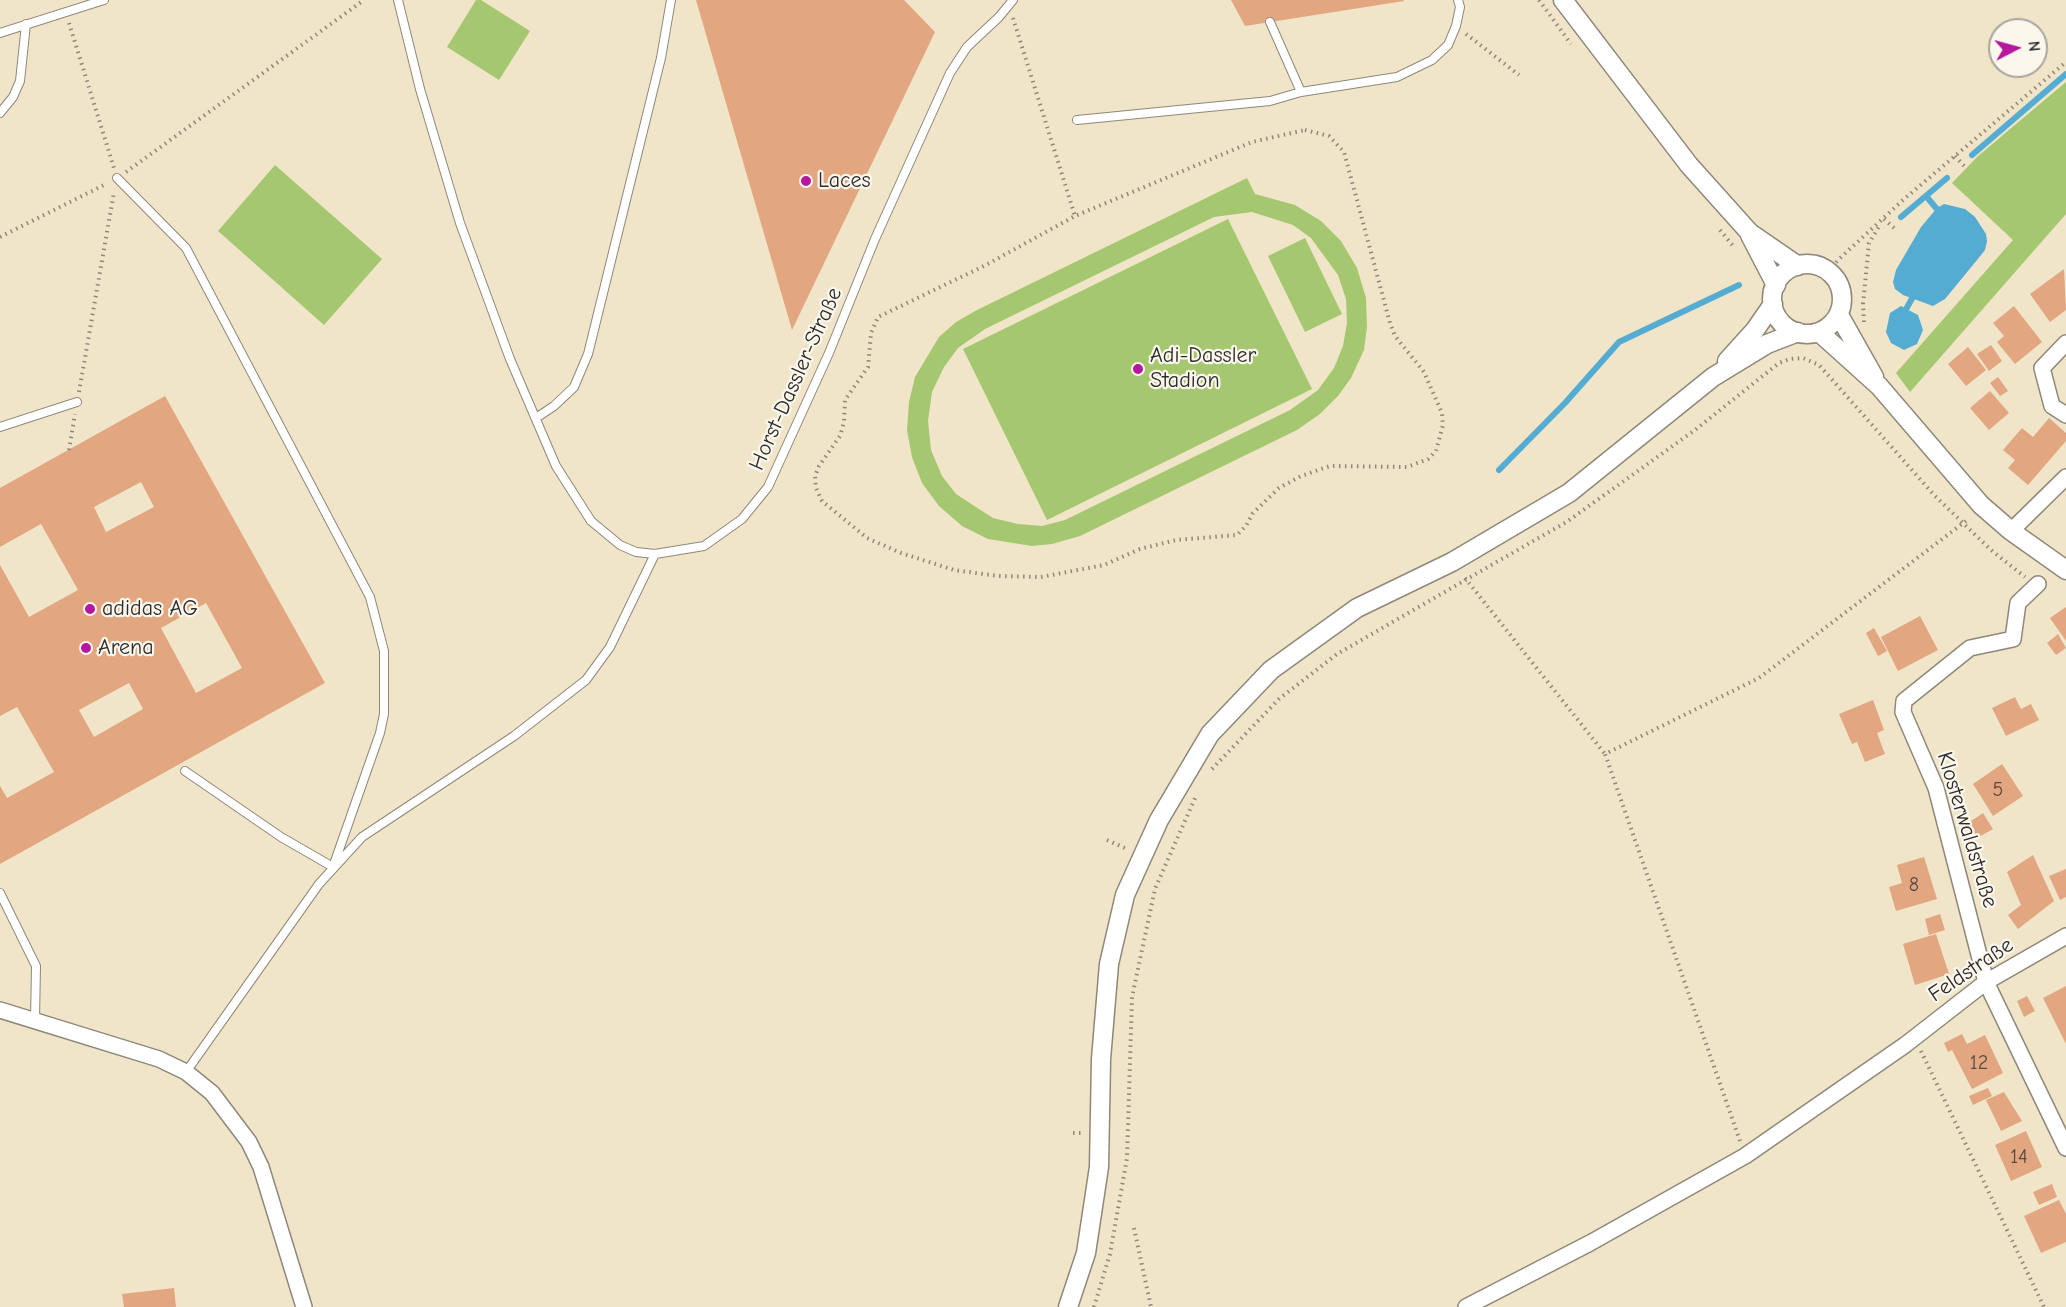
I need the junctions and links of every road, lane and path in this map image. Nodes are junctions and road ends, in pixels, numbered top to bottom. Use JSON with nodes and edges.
{"nodes":[{"id":1,"x":104,"y":0,"type":"edge"},
{"id":2,"x":364,"y":0,"type":"edge"},
{"id":3,"x":398,"y":0,"type":"edge"},
{"id":4,"x":671,"y":0,"type":"edge"},
{"id":5,"x":1458,"y":0,"type":"edge"},
{"id":6,"x":1539,"y":0,"type":"edge"},
{"id":7,"x":1563,"y":0,"type":"edge"},
{"id":8,"x":1011,"y":3,"type":"edge"},
{"id":9,"x":65,"y":11,"type":"junction"},
{"id":10,"x":1270,"y":22,"type":"dead end"},
{"id":11,"x":26,"y":24,"type":"junction"},
{"id":12,"x":1456,"y":26,"type":"junction"},
{"id":13,"x":0,"y":33,"type":"edge"},
{"id":14,"x":1578,"y":52,"type":"dead end"},
{"id":15,"x":2066,"y":62,"type":"edge"},
{"id":16,"x":1519,"y":75,"type":"dead end"},
{"id":17,"x":1301,"y":92,"type":"junction"},
{"id":18,"x":0,"y":113,"type":"edge"},
{"id":19,"x":1077,"y":120,"type":"dead end"},
{"id":20,"x":1955,"y":156,"type":"junction"},
{"id":21,"x":1964,"y":166,"type":"dead end"},
{"id":22,"x":117,"y":178,"type":"junction"},
{"id":23,"x":1075,"y":216,"type":"junction"},
{"id":24,"x":1885,"y":218,"type":"junction"},
{"id":25,"x":1714,"y":222,"type":"dead end"},
{"id":26,"x":1895,"y":229,"type":"dead end"},
{"id":27,"x":1750,"y":233,"type":"junction"},
{"id":28,"x":0,"y":237,"type":"edge"},
{"id":29,"x":1736,"y":250,"type":"dead end"},
{"id":30,"x":1798,"y":266,"type":"junction"},
{"id":31,"x":1829,"y":272,"type":"junction"},
{"id":32,"x":1776,"y":285,"type":"junction"},
{"id":33,"x":1773,"y":304,"type":"junction"},
{"id":34,"x":1839,"y":315,"type":"junction"},
{"id":35,"x":1819,"y":332,"type":"junction"},
{"id":36,"x":1798,"y":333,"type":"junction"},
{"id":37,"x":1854,"y":337,"type":"junction"},
{"id":38,"x":2066,"y":343,"type":"edge"},
{"id":39,"x":1767,"y":344,"type":"junction"},
{"id":40,"x":1838,"y":351,"type":"junction"},
{"id":41,"x":1779,"y":363,"type":"junction"},
{"id":42,"x":1819,"y":365,"type":"junction"},
{"id":43,"x":1713,"y":377,"type":"junction"},
{"id":44,"x":1879,"y":386,"type":"junction"},
{"id":45,"x":77,"y":402,"type":"junction"},
{"id":46,"x":2066,"y":415,"type":"edge"},
{"id":47,"x":536,"y":418,"type":"junction"},
{"id":48,"x":0,"y":427,"type":"edge"},
{"id":49,"x":69,"y":450,"type":"dead end"},
{"id":50,"x":2066,"y":477,"type":"edge"},
{"id":51,"x":1981,"y":505,"type":"junction"},
{"id":52,"x":1964,"y":523,"type":"junction"},
{"id":53,"x":2011,"y":531,"type":"junction"},
{"id":54,"x":656,"y":554,"type":"junction"},
{"id":55,"x":1452,"y":562,"type":"junction"},
{"id":56,"x":2066,"y":570,"type":"edge"},
{"id":57,"x":1466,"y":579,"type":"junction"},
{"id":58,"x":2038,"y":584,"type":"joint"},
{"id":59,"x":1605,"y":754,"type":"junction"},
{"id":60,"x":185,"y":771,"type":"dead end"},
{"id":61,"x":1204,"y":778,"type":"dead end"},
{"id":62,"x":1199,"y":788,"type":"dead end"},
{"id":63,"x":1107,"y":840,"type":"dead end"},
{"id":64,"x":1141,"y":855,"type":"junction"},
{"id":65,"x":333,"y":867,"type":"junction"},
{"id":66,"x":0,"y":893,"type":"edge"},
{"id":67,"x":2066,"y":936,"type":"edge"},
{"id":68,"x":1986,"y":982,"type":"junction"},
{"id":69,"x":0,"y":1010,"type":"edge"},
{"id":70,"x":35,"y":1020,"type":"junction"},
{"id":71,"x":1910,"y":1042,"type":"junction"},
{"id":72,"x":186,"y":1072,"type":"junction"},
{"id":73,"x":2066,"y":1148,"type":"edge"},
{"id":74,"x":1745,"y":1156,"type":"junction"},
{"id":75,"x":1134,"y":1228,"type":"dead end"},
{"id":76,"x":304,"y":1307,"type":"edge"},
{"id":77,"x":1068,"y":1307,"type":"edge"},
{"id":78,"x":1094,"y":1307,"type":"edge"},
{"id":79,"x":1150,"y":1307,"type":"edge"},
{"id":80,"x":1466,"y":1307,"type":"edge"},
{"id":81,"x":2044,"y":1307,"type":"edge"}],
"edges":[{"from":1,"to":9,"type":"lane"},
{"from":2,"to":22,"type":"path"},
{"from":3,"to":47,"type":"lane","name":"Horst-Dassler-Straße"},
{"from":4,"to":47,"type":"lane"},
{"from":5,"to":12,"type":"lane"},
{"from":6,"to":14,"type":"path"},
{"from":7,"to":27,"type":"street"},
{"from":8,"to":23,"type":"path"},
{"from":8,"to":54,"type":"lane","name":"Horst-Dassler-Straße"},
{"from":9,"to":11,"type":"lane"},
{"from":9,"to":22,"type":"path"},
{"from":10,"to":17,"type":"lane"},
{"from":11,"to":13,"type":"lane"},
{"from":11,"to":18,"type":"lane"},
{"from":12,"to":16,"type":"path"},
{"from":12,"to":17,"type":"lane"},
{"from":15,"to":20,"type":"path"},
{"from":17,"to":19,"type":"lane"},
{"from":20,"to":21,"type":"path"},
{"from":20,"to":24,"type":"path"},
{"from":22,"to":28,"type":"path"},
{"from":22,"to":45,"type":"path"},
{"from":22,"to":65,"type":"lane"},
{"from":23,"to":23,"type":"path"},
{"from":24,"to":26,"type":"path"},
{"from":24,"to":31,"type":"path"},
{"from":24,"to":37,"type":"path"},
{"from":25,"to":29,"type":"path"},
{"from":27,"to":30,"type":"street"},
{"from":27,"to":32,"type":"street"},
{"from":30,"to":31,"type":"street"},
{"from":30,"to":32,"type":"street"},
{"from":31,"to":34,"type":"street"},
{"from":32,"to":33,"type":"street"},
{"from":33,"to":36,"type":"street"},
{"from":33,"to":43,"type":"street"},
{"from":34,"to":35,"type":"street"},
{"from":34,"to":37,"type":"street"},
{"from":35,"to":36,"type":"street"},
{"from":35,"to":40,"type":"street"},
{"from":36,"to":39,"type":"street"},
{"from":37,"to":44,"type":"street"},
{"from":38,"to":46,"type":"street"},
{"from":39,"to":41,"type":"path"},
{"from":39,"to":43,"type":"street"},
{"from":40,"to":42,"type":"path"},
{"from":40,"to":44,"type":"street"},
{"from":41,"to":42,"type":"path"},
{"from":41,"to":57,"type":"path"},
{"from":42,"to":52,"type":"path"},
{"from":43,"to":55,"type":"street"},
{"from":44,"to":51,"type":"street"},
{"from":45,"to":48,"type":"lane"},
{"from":45,"to":49,"type":"path"},
{"from":47,"to":54,"type":"lane","name":"Horst-Dassler-Straße"},
{"from":50,"to":53,"type":"street"},
{"from":51,"to":52,"type":"path"},
{"from":51,"to":53,"type":"street"},
{"from":52,"to":58,"type":"path"},
{"from":52,"to":59,"type":"path"},
{"from":53,"to":56,"type":"street"},
{"from":54,"to":65,"type":"lane"},
{"from":55,"to":57,"type":"path"},
{"from":55,"to":64,"type":"street"},
{"from":57,"to":59,"type":"path"},
{"from":57,"to":61,"type":"path"},
{"from":58,"to":68,"type":"street","name":"Klosterwaldstraße"},
{"from":59,"to":74,"type":"path"},
{"from":60,"to":65,"type":"lane"},
{"from":62,"to":78,"type":"path"},
{"from":63,"to":64,"type":"path"},
{"from":64,"to":77,"type":"street"},
{"from":65,"to":72,"type":"lane"},
{"from":66,"to":70,"type":"lane"},
{"from":67,"to":68,"type":"street","name":"Feldstraße"},
{"from":68,"to":71,"type":"street","name":"Feldstraße"},
{"from":68,"to":73,"type":"street","name":"Klosterwaldstraße"},
{"from":69,"to":70,"type":"street"},
{"from":70,"to":72,"type":"street"},
{"from":71,"to":74,"type":"street","name":"Feldstraße"},
{"from":71,"to":81,"type":"path"},
{"from":72,"to":76,"type":"street"},
{"from":74,"to":80,"type":"street","name":"Feldstraße"},
{"from":75,"to":79,"type":"path"}]}
